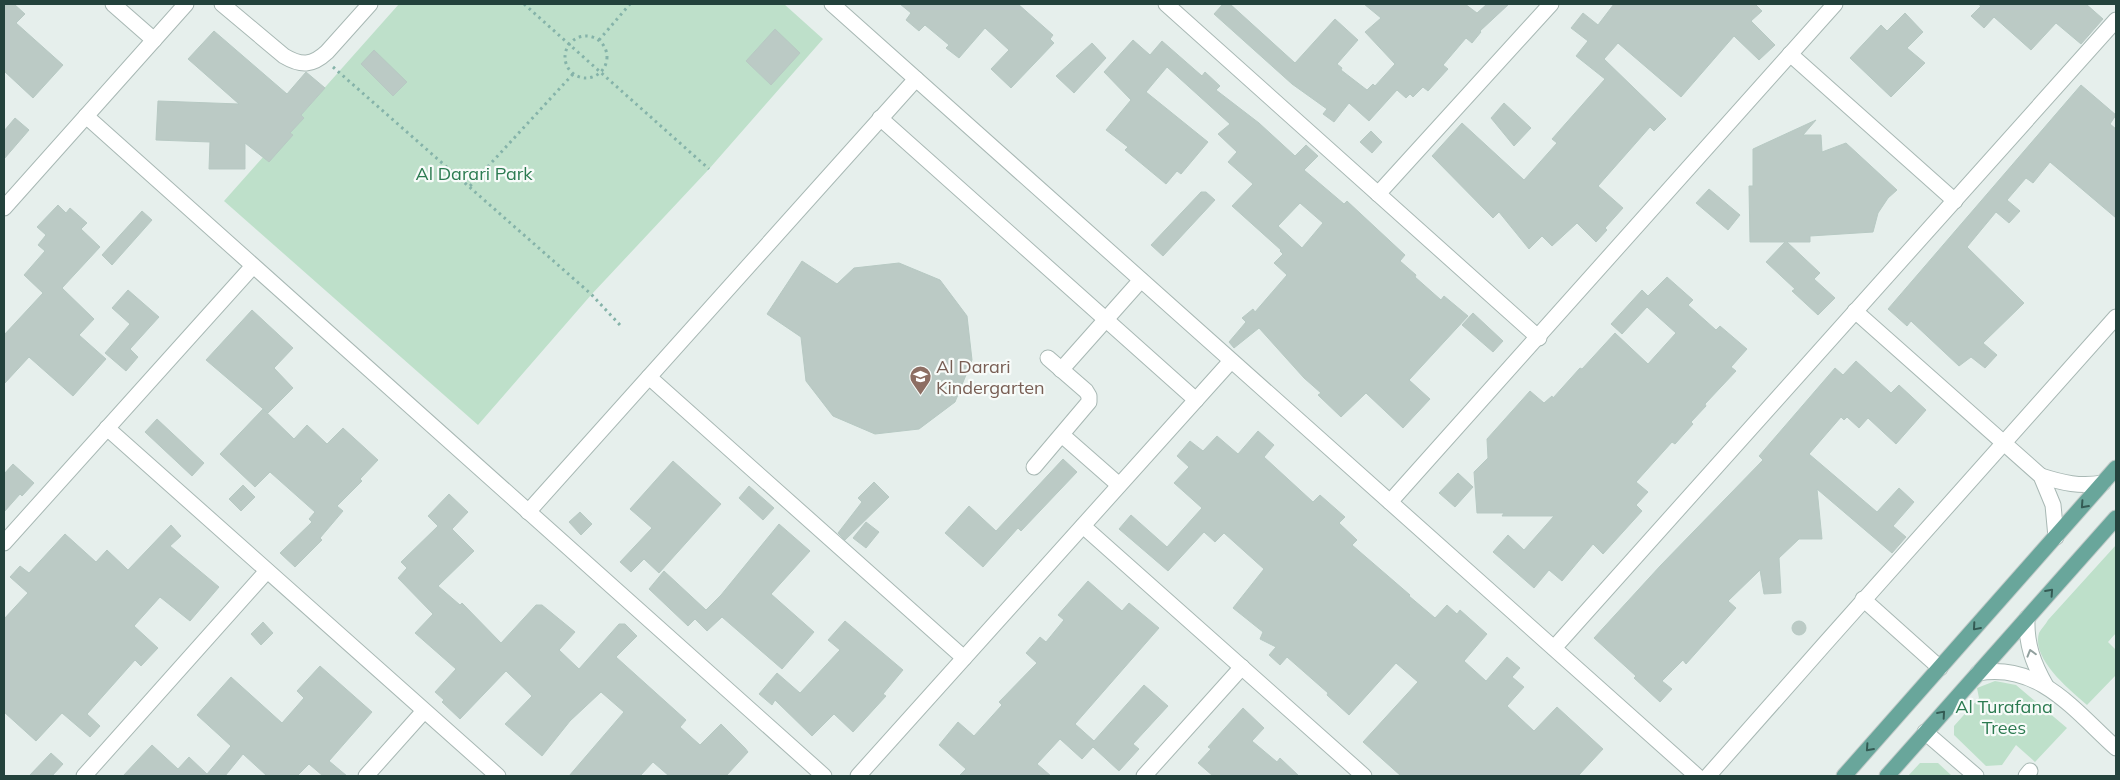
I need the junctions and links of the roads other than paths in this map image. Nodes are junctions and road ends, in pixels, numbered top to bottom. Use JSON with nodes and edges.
{"nodes":[{"id":1,"x":113,"y":4,"type":"edge"},
{"id":2,"x":186,"y":4,"type":"edge"},
{"id":3,"x":222,"y":4,"type":"edge"},
{"id":4,"x":370,"y":4,"type":"edge"},
{"id":5,"x":832,"y":4,"type":"edge"},
{"id":6,"x":1166,"y":4,"type":"edge"},
{"id":7,"x":1551,"y":4,"type":"edge"},
{"id":8,"x":1835,"y":4,"type":"edge"},
{"id":9,"x":2116,"y":20,"type":"edge"},
{"id":10,"x":154,"y":40,"type":"junction"},
{"id":11,"x":1790,"y":54,"type":"junction"},
{"id":12,"x":916,"y":79,"type":"junction"},
{"id":13,"x":86,"y":116,"type":"junction"},
{"id":14,"x":880,"y":118,"type":"junction"},
{"id":15,"x":1378,"y":194,"type":"junction"},
{"id":16,"x":1955,"y":201,"type":"junction"},
{"id":17,"x":4,"y":208,"type":"edge"},
{"id":18,"x":253,"y":266,"type":"junction"},
{"id":19,"x":1141,"y":280,"type":"junction"},
{"id":20,"x":1855,"y":311,"type":"junction"},
{"id":21,"x":2116,"y":317,"type":"edge"},
{"id":22,"x":1106,"y":319,"type":"junction"},
{"id":23,"x":1538,"y":338,"type":"junction"},
{"id":24,"x":1048,"y":358,"type":"dead end"},
{"id":25,"x":1231,"y":361,"type":"junction"},
{"id":26,"x":1061,"y":370,"type":"junction"},
{"id":27,"x":649,"y":377,"type":"junction"},
{"id":28,"x":1196,"y":400,"type":"junction"},
{"id":29,"x":107,"y":428,"type":"junction"},
{"id":30,"x":1062,"y":435,"type":"junction"},
{"id":31,"x":2005,"y":443,"type":"junction"},
{"id":32,"x":1034,"y":467,"type":"dead end"},
{"id":33,"x":2116,"y":468,"type":"edge"},
{"id":34,"x":2041,"y":476,"type":"junction"},
{"id":35,"x":2103,"y":483,"type":"junction"},
{"id":36,"x":1119,"y":485,"type":"junction"},
{"id":37,"x":1390,"y":502,"type":"junction"},
{"id":38,"x":528,"y":512,"type":"junction"},
{"id":39,"x":2116,"y":518,"type":"edge"},
{"id":40,"x":1083,"y":526,"type":"junction"},
{"id":41,"x":2056,"y":537,"type":"junction"},
{"id":42,"x":4,"y":543,"type":"edge"},
{"id":43,"x":267,"y":571,"type":"junction"},
{"id":44,"x":1863,"y":599,"type":"junction"},
{"id":45,"x":2027,"y":618,"type":"junction"},
{"id":46,"x":1554,"y":648,"type":"junction"},
{"id":47,"x":964,"y":658,"type":"junction"},
{"id":48,"x":1242,"y":667,"type":"junction"},
{"id":49,"x":1940,"y":668,"type":"junction"},
{"id":50,"x":1978,"y":673,"type":"junction"},
{"id":51,"x":2046,"y":686,"type":"junction"},
{"id":52,"x":424,"y":711,"type":"junction"},
{"id":53,"x":1926,"y":732,"type":"junction"},
{"id":54,"x":2116,"y":748,"type":"edge"},
{"id":55,"x":84,"y":776,"type":"edge"},
{"id":56,"x":366,"y":776,"type":"edge"},
{"id":57,"x":498,"y":776,"type":"edge"},
{"id":58,"x":824,"y":776,"type":"edge"},
{"id":59,"x":858,"y":776,"type":"edge"},
{"id":60,"x":1144,"y":776,"type":"edge"},
{"id":61,"x":1364,"y":776,"type":"edge"},
{"id":62,"x":1697,"y":776,"type":"edge"},
{"id":63,"x":1708,"y":776,"type":"edge"},
{"id":64,"x":1844,"y":776,"type":"edge"},
{"id":65,"x":1886,"y":776,"type":"edge"},
{"id":66,"x":1976,"y":776,"type":"edge"}],
"edges":[{"from":1,"to":10,"type":"street"},
{"from":2,"to":10,"type":"street"},
{"from":3,"to":4,"type":"street"},
{"from":5,"to":12,"type":"street"},
{"from":6,"to":15,"type":"street"},
{"from":7,"to":15,"type":"street"},
{"from":8,"to":11,"type":"street"},
{"from":9,"to":16,"type":"street"},
{"from":10,"to":13,"type":"street"},
{"from":11,"to":16,"type":"street"},
{"from":11,"to":23,"type":"street"},
{"from":12,"to":14,"type":"street"},
{"from":12,"to":19,"type":"street"},
{"from":13,"to":17,"type":"street"},
{"from":13,"to":18,"type":"street"},
{"from":14,"to":22,"type":"street"},
{"from":14,"to":27,"type":"street"},
{"from":15,"to":23,"type":"street"},
{"from":16,"to":20,"type":"street"},
{"from":18,"to":29,"type":"street"},
{"from":18,"to":38,"type":"street"},
{"from":19,"to":22,"type":"street"},
{"from":19,"to":25,"type":"street"},
{"from":20,"to":31,"type":"street"},
{"from":20,"to":46,"type":"street"},
{"from":21,"to":31,"type":"street"},
{"from":22,"to":26,"type":"street"},
{"from":22,"to":28,"type":"street"},
{"from":23,"to":37,"type":"street"},
{"from":24,"to":26,"type":"street"},
{"from":25,"to":28,"type":"street"},
{"from":25,"to":37,"type":"street"},
{"from":26,"to":30,"type":"street"},
{"from":27,"to":38,"type":"street"},
{"from":27,"to":47,"type":"street"},
{"from":28,"to":36,"type":"street"},
{"from":29,"to":42,"type":"street"},
{"from":29,"to":43,"type":"street"},
{"from":30,"to":32,"type":"street"},
{"from":30,"to":36,"type":"street"},
{"from":31,"to":34,"type":"street"},
{"from":31,"to":44,"type":"street"},
{"from":33,"to":35,"type":"main road"},
{"from":34,"to":35,"type":"street"},
{"from":34,"to":41,"type":"street"},
{"from":35,"to":41,"type":"main road","one_way":true},
{"from":36,"to":40,"type":"street"},
{"from":37,"to":46,"type":"street"},
{"from":38,"to":58,"type":"street"},
{"from":45,"to":39,"type":"main road","one_way":true},
{"from":40,"to":47,"type":"street"},
{"from":40,"to":48,"type":"street"},
{"from":41,"to":49,"type":"main road","one_way":true},
{"from":43,"to":52,"type":"street"},
{"from":43,"to":55,"type":"street"},
{"from":44,"to":49,"type":"street"},
{"from":44,"to":63,"type":"street"},
{"from":45,"to":50,"type":"main road"},
{"from":51,"to":45,"type":"street","one_way":true},
{"from":46,"to":62,"type":"street"},
{"from":47,"to":59,"type":"street"},
{"from":48,"to":60,"type":"street"},
{"from":48,"to":61,"type":"street"},
{"from":49,"to":64,"type":"main road","one_way":true},
{"from":50,"to":51,"type":"street"},
{"from":53,"to":50,"type":"main road","one_way":true},
{"from":51,"to":54,"type":"street"},
{"from":52,"to":56,"type":"street"},
{"from":52,"to":57,"type":"street"},
{"from":53,"to":65,"type":"main road"},
{"from":53,"to":66,"type":"street"}]}
